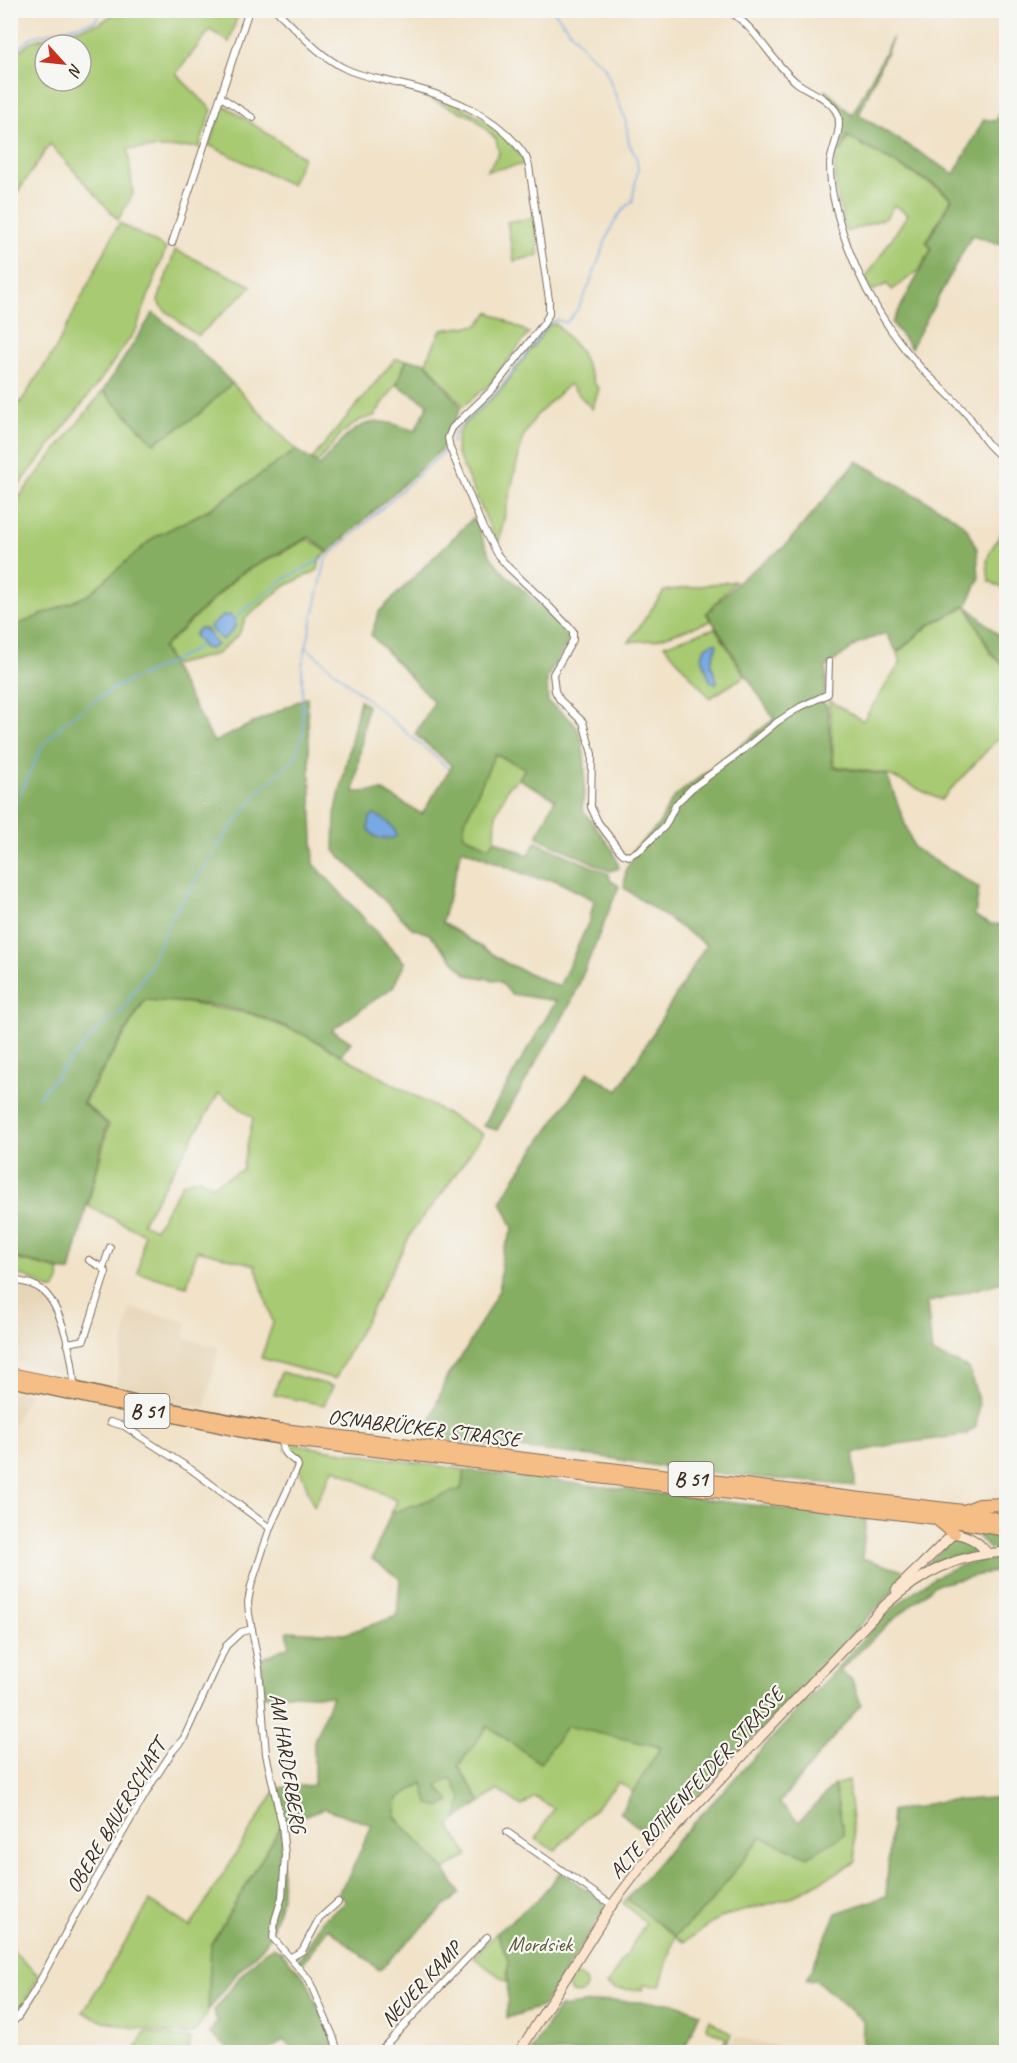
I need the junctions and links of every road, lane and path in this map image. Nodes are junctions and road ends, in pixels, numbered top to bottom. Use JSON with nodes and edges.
{"nodes":[{"id":1,"x":249,"y":10,"type":"edge"},
{"id":2,"x":276,"y":10,"type":"edge"},
{"id":3,"x":727,"y":10,"type":"edge"},
{"id":4,"x":221,"y":97,"type":"junction"},
{"id":5,"x":253,"y":118,"type":"dead end"},
{"id":6,"x":172,"y":243,"type":"dead end"},
{"id":7,"x":1006,"y":462,"type":"edge"},
{"id":8,"x":829,"y":662,"type":"dead end"},
{"id":9,"x":110,"y":1247,"type":"dead end"},
{"id":10,"x":89,"y":1260,"type":"dead end"},
{"id":11,"x":103,"y":1268,"type":"junction"},
{"id":12,"x":10,"y":1280,"type":"edge"},
{"id":13,"x":67,"y":1343,"type":"junction"},
{"id":14,"x":13,"y":1376,"type":"edge"},
{"id":15,"x":74,"y":1387,"type":"junction"},
{"id":16,"x":110,"y":1422,"type":"dead end"},
{"id":17,"x":284,"y":1435,"type":"junction"},
{"id":18,"x":837,"y":1502,"type":"junction"},
{"id":19,"x":1006,"y":1504,"type":"edge"},
{"id":20,"x":963,"y":1511,"type":"junction"},
{"id":21,"x":936,"y":1518,"type":"junction"},
{"id":22,"x":1006,"y":1521,"type":"edge"},
{"id":23,"x":270,"y":1528,"type":"junction"},
{"id":24,"x":1006,"y":1530,"type":"edge"},
{"id":25,"x":954,"y":1533,"type":"junction"},
{"id":26,"x":1006,"y":1552,"type":"edge"},
{"id":27,"x":987,"y":1553,"type":"junction"},
{"id":28,"x":882,"y":1609,"type":"junction"},
{"id":29,"x":252,"y":1629,"type":"junction"},
{"id":30,"x":507,"y":1832,"type":"dead end"},
{"id":31,"x":338,"y":1902,"type":"dead end"},
{"id":32,"x":612,"y":1905,"type":"junction"},
{"id":33,"x":487,"y":1937,"type":"dead end"},
{"id":34,"x":291,"y":1957,"type":"junction"},
{"id":35,"x":10,"y":2025,"type":"edge"},
{"id":36,"x":338,"y":2052,"type":"edge"},
{"id":37,"x":379,"y":2052,"type":"edge"},
{"id":38,"x":519,"y":2052,"type":"edge"}],
"edges":[{"from":1,"to":4,"type":"street"},
{"from":2,"to":8,"type":"street"},
{"from":3,"to":7,"type":"street"},
{"from":4,"to":5,"type":"street"},
{"from":4,"to":6,"type":"street"},
{"from":9,"to":11,"type":"street"},
{"from":10,"to":11,"type":"street"},
{"from":11,"to":13,"type":"street"},
{"from":12,"to":13,"type":"street"},
{"from":13,"to":15,"type":"street"},
{"from":14,"to":15,"type":"highway","name":"OSNABRÜCKER STRASSE","number":"B 51"},
{"from":14,"to":17,"type":"main road","name":"OSNABRÜCKER STRASSE","number":"B 51"},
{"from":15,"to":17,"type":"main road","name":"OSNABRÜCKER STRASSE","number":"B 51"},
{"from":16,"to":23,"type":"street"},
{"from":17,"to":18,"type":"highway","name":"OSNABRÜCKER STRASSE","number":"B 51"},
{"from":17,"to":23,"type":"street","name":"AM HARDERBERG"},
{"from":18,"to":20,"type":"highway","number":"B 51"},
{"from":18,"to":21,"type":"highway","number":"B 51"},
{"from":19,"to":20,"type":"highway"},
{"from":20,"to":22,"type":"highway","number":"B 51"},
{"from":21,"to":24,"type":"highway","number":"B 51"},
{"from":21,"to":25,"type":"highway"},
{"from":23,"to":29,"type":"street","name":"AM HARDERBERG"},
{"from":25,"to":27,"type":"street"},
{"from":25,"to":28,"type":"street"},
{"from":26,"to":27,"type":"street"},
{"from":27,"to":28,"type":"street"},
{"from":28,"to":32,"type":"street","name":"ALTE ROTHENFELDER STRASSE"},
{"from":29,"to":34,"type":"street","name":"AM HARDERBERG"},
{"from":29,"to":35,"type":"street","name":"OBERE BAUERSCHAFT"},
{"from":30,"to":32,"type":"street"},
{"from":31,"to":34,"type":"street"},
{"from":32,"to":38,"type":"street","name":"ALTE ROTHENFELDER STRASSE"},
{"from":33,"to":37,"type":"street","name":"NEUER KAMP"},
{"from":34,"to":36,"type":"street","name":"AM HARDERBERG"}]}
